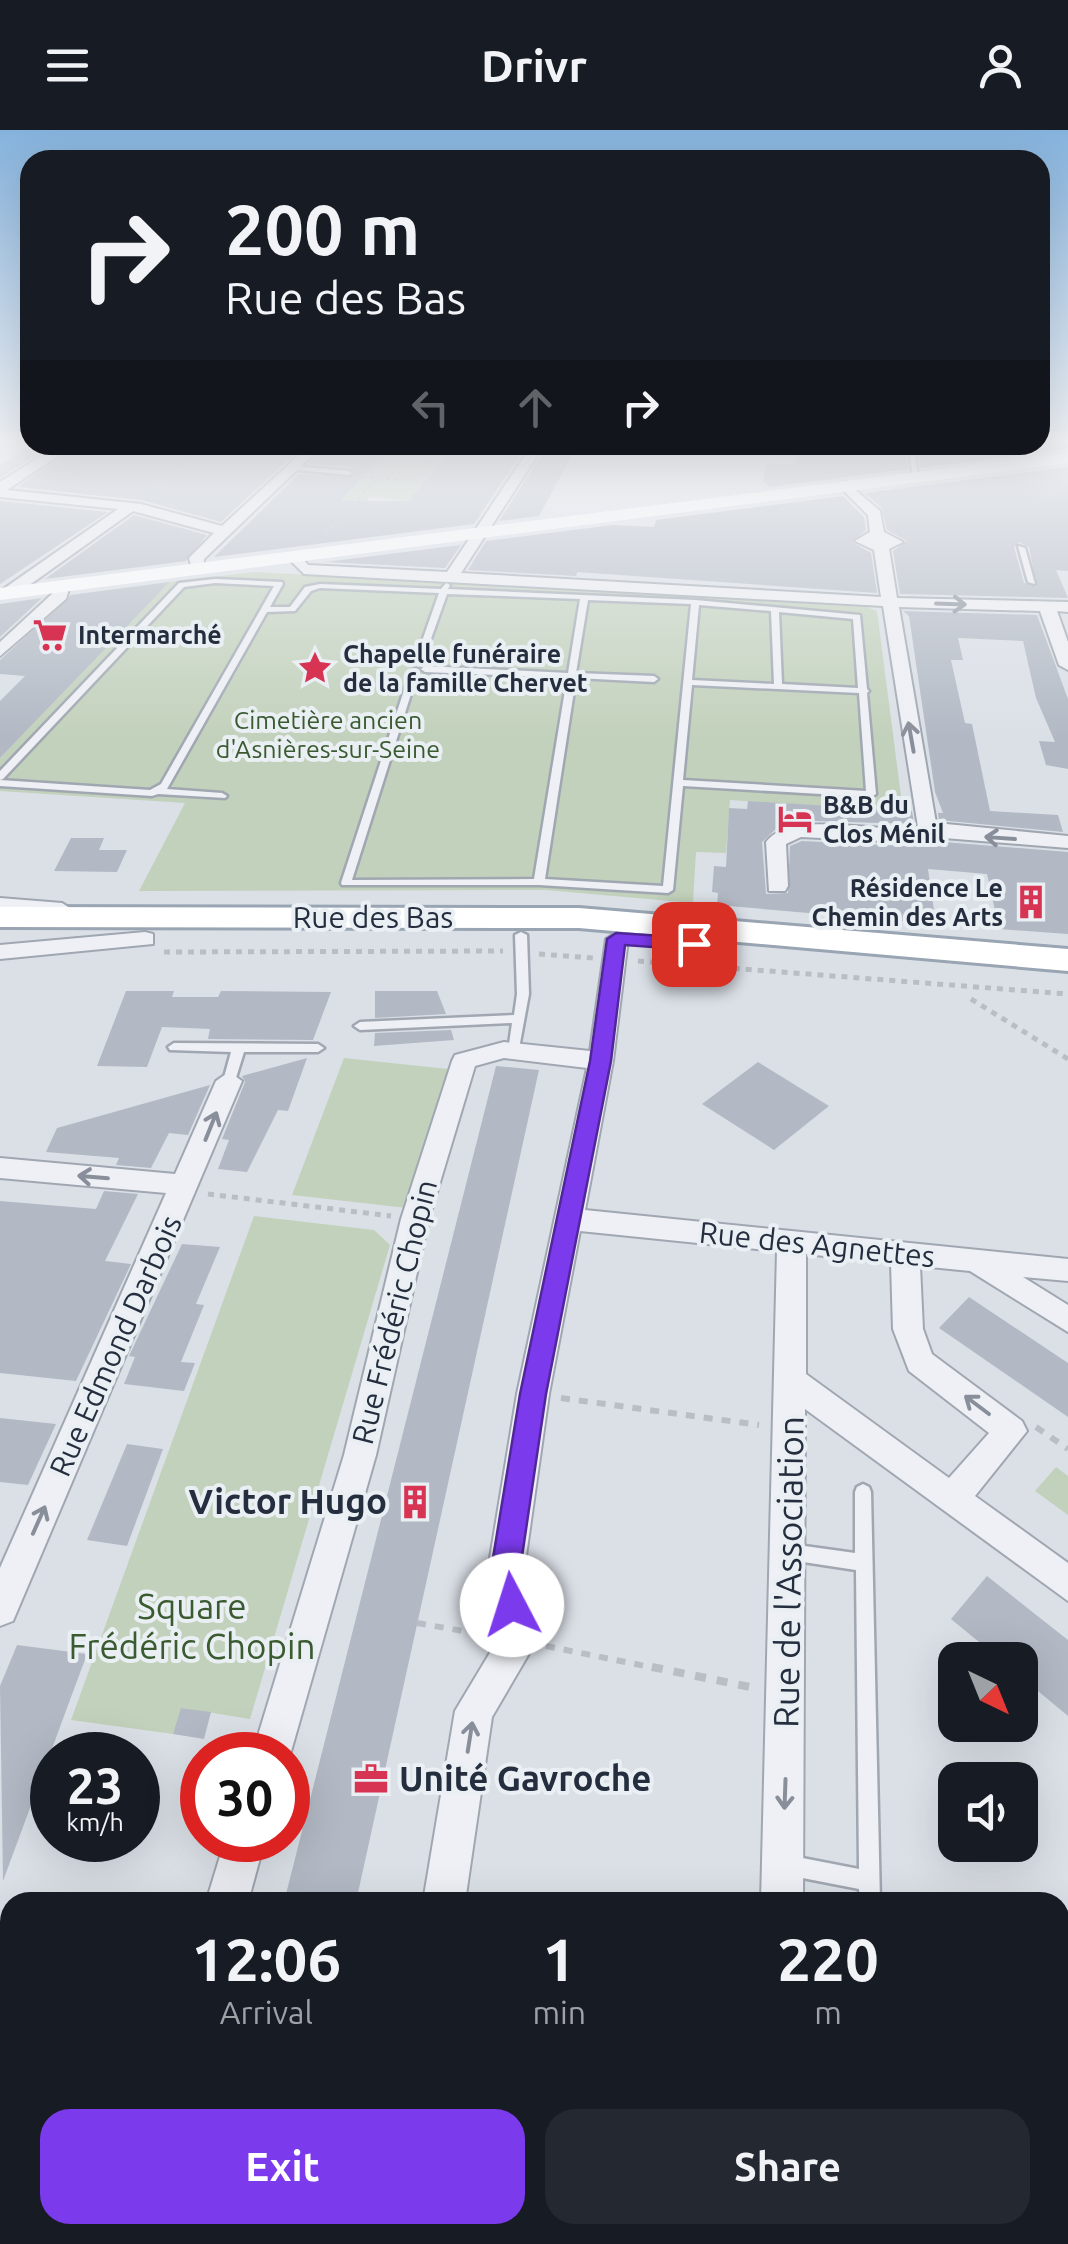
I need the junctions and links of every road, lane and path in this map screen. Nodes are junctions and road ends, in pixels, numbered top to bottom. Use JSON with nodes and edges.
{"nodes":[{"id":1,"x":79,"y":542,"type":"edge"},
{"id":2,"x":212,"y":542,"type":"edge"},
{"id":3,"x":415,"y":542,"type":"edge"},
{"id":4,"x":475,"y":542,"type":"edge"},
{"id":5,"x":879,"y":542,"type":"edge"},
{"id":6,"x":1022,"y":548,"type":"dead end"},
{"id":7,"x":294,"y":556,"type":"junction"},
{"id":8,"x":198,"y":569,"type":"junction"},
{"id":9,"x":452,"y":576,"type":"junction"},
{"id":10,"x":1032,"y":582,"type":"dead end"},
{"id":11,"x":62,"y":586,"type":"junction"},
{"id":12,"x":442,"y":592,"type":"junction"},
{"id":13,"x":4,"y":593,"type":"edge"},
{"id":14,"x":584,"y":598,"type":"junction"},
{"id":15,"x":694,"y":602,"type":"junction"},
{"id":16,"x":888,"y":602,"type":"junction"},
{"id":17,"x":1042,"y":602,"type":"junction"},
{"id":18,"x":775,"y":608,"type":"junction"},
{"id":19,"x":1068,"y":608,"type":"edge"},
{"id":20,"x":265,"y":610,"type":"junction"},
{"id":21,"x":0,"y":651,"type":"edge"},
{"id":22,"x":1068,"y":664,"type":"edge"},
{"id":23,"x":419,"y":669,"type":"junction"},
{"id":24,"x":572,"y":675,"type":"junction"},
{"id":25,"x":654,"y":679,"type":"dead end"},
{"id":26,"x":688,"y":682,"type":"junction"},
{"id":27,"x":778,"y":686,"type":"junction"},
{"id":28,"x":865,"y":691,"type":"junction"},
{"id":29,"x":0,"y":780,"type":"edge"},
{"id":30,"x":679,"y":783,"type":"junction"},
{"id":31,"x":158,"y":790,"type":"junction"},
{"id":32,"x":222,"y":796,"type":"dead end"},
{"id":33,"x":932,"y":831,"type":"junction"},
{"id":34,"x":1068,"y":842,"type":"edge"},
{"id":35,"x":540,"y":882,"type":"junction"},
{"id":36,"x":777,"y":886,"type":"dead end"},
{"id":37,"x":0,"y":905,"type":"edge"},
{"id":38,"x":0,"y":917,"type":"edge"},
{"id":39,"x":150,"y":936,"type":"junction"},
{"id":40,"x":617,"y":936,"type":"junction"},
{"id":41,"x":0,"y":938,"type":"edge"},
{"id":42,"x":521,"y":943,"type":"junction"},
{"id":43,"x":0,"y":952,"type":"edge"},
{"id":44,"x":1068,"y":960,"type":"edge"},
{"id":45,"x":1068,"y":975,"type":"edge"},
{"id":46,"x":1068,"y":994,"type":"edge"},
{"id":47,"x":971,"y":999,"type":"dead end"},
{"id":48,"x":520,"y":1019,"type":"junction"},
{"id":49,"x":360,"y":1026,"type":"dead end"},
{"id":50,"x":174,"y":1047,"type":"dead end"},
{"id":51,"x":239,"y":1047,"type":"junction"},
{"id":52,"x":318,"y":1048,"type":"dead end"},
{"id":53,"x":514,"y":1052,"type":"junction"},
{"id":54,"x":1068,"y":1059,"type":"edge"},
{"id":55,"x":601,"y":1061,"type":"junction"},
{"id":56,"x":229,"y":1081,"type":"joint"},
{"id":57,"x":0,"y":1168,"type":"edge"},
{"id":58,"x":187,"y":1185,"type":"junction"},
{"id":59,"x":415,"y":1219,"type":"junction"},
{"id":60,"x":567,"y":1220,"type":"junction"},
{"id":61,"x":792,"y":1242,"type":"junction"},
{"id":62,"x":905,"y":1253,"type":"junction"},
{"id":63,"x":974,"y":1261,"type":"junction"},
{"id":64,"x":1068,"y":1270,"type":"edge"},
{"id":65,"x":1068,"y":1320,"type":"edge"},
{"id":66,"x":791,"y":1381,"type":"junction"},
{"id":67,"x":533,"y":1394,"type":"junction"},
{"id":68,"x":792,"y":1429,"type":"junction"},
{"id":69,"x":863,"y":1492,"type":"dead end"},
{"id":70,"x":953,"y":1498,"type":"junction"},
{"id":71,"x":790,"y":1552,"type":"junction"},
{"id":72,"x":864,"y":1562,"type":"junction"},
{"id":73,"x":1068,"y":1584,"type":"edge"},
{"id":74,"x":0,"y":1609,"type":"edge"},
{"id":75,"x":418,"y":1623,"type":"dead end"},
{"id":76,"x":519,"y":1640,"type":"junction"},
{"id":77,"x":788,"y":1694,"type":"junction"},
{"id":78,"x":277,"y":1732,"type":"edge"},
{"id":79,"x":239,"y":1862,"type":"edge"},
{"id":80,"x":783,"y":1864,"type":"junction"},
{"id":81,"x":230,"y":1892,"type":"edge"},
{"id":82,"x":446,"y":1892,"type":"edge"},
{"id":83,"x":782,"y":1892,"type":"edge"},
{"id":84,"x":870,"y":1892,"type":"edge"}],
"edges":[{"from":1,"to":13,"type":"street"},
{"from":2,"to":8,"type":"street"},
{"from":3,"to":7,"type":"main road"},
{"from":4,"to":9,"type":"street"},
{"from":5,"to":16,"type":"street"},
{"from":6,"to":10,"type":"lane"},
{"from":7,"to":8,"type":"main road"},
{"from":7,"to":9,"type":"street"},
{"from":8,"to":11,"type":"main road"},
{"from":9,"to":12,"type":"lane"},
{"from":9,"to":16,"type":"street"},
{"from":11,"to":13,"type":"main road"},
{"from":11,"to":21,"type":"street"},
{"from":12,"to":14,"type":"lane"},
{"from":12,"to":20,"type":"lane"},
{"from":12,"to":23,"type":"lane"},
{"from":14,"to":15,"type":"lane"},
{"from":14,"to":24,"type":"lane"},
{"from":15,"to":18,"type":"lane"},
{"from":15,"to":26,"type":"lane"},
{"from":16,"to":17,"type":"street","one_way":true},
{"from":33,"to":16,"type":"street","one_way":true},
{"from":17,"to":19,"type":"street"},
{"from":17,"to":22,"type":"street"},
{"from":18,"to":27,"type":"lane"},
{"from":18,"to":28,"type":"lane"},
{"from":20,"to":29,"type":"lane"},
{"from":20,"to":31,"type":"lane"},
{"from":23,"to":24,"type":"lane"},
{"from":23,"to":35,"type":"lane"},
{"from":24,"to":25,"type":"lane"},
{"from":24,"to":35,"type":"lane"},
{"from":26,"to":27,"type":"lane"},
{"from":26,"to":30,"type":"lane"},
{"from":27,"to":28,"type":"lane"},
{"from":28,"to":30,"type":"lane"},
{"from":29,"to":31,"type":"lane"},
{"from":30,"to":35,"type":"lane"},
{"from":31,"to":32,"type":"lane"},
{"from":34,"to":33,"type":"street","one_way":true},
{"from":33,"to":36,"type":"street"},
{"from":37,"to":39,"type":"street","name":"Rue des Bas"},
{"from":38,"to":39,"type":"main road","name":"Rue des Bas"},
{"from":39,"to":40,"type":"main road","name":"Rue des Bas"},
{"from":39,"to":41,"type":"main road","name":"Rue des Bas"},
{"from":39,"to":42,"type":"main road","name":"Rue des Bas"},
{"from":39,"to":42,"type":"path"},
{"from":39,"to":43,"type":"street","name":"Rue des Bas"},
{"from":40,"to":42,"type":"main road","name":"Rue des Bas"},
{"from":40,"to":42,"type":"path"},
{"from":40,"to":44,"type":"main road","name":"Rue des Bas"},
{"from":40,"to":45,"type":"main road","name":"Rue des Bas"},
{"from":40,"to":46,"type":"path"},
{"from":40,"to":55,"type":"street"},
{"from":42,"to":48,"type":"lane"},
{"from":47,"to":54,"type":"path"},
{"from":48,"to":49,"type":"lane"},
{"from":48,"to":53,"type":"lane"},
{"from":50,"to":51,"type":"lane"},
{"from":51,"to":52,"type":"lane"},
{"from":51,"to":56,"type":"lane"},
{"from":53,"to":55,"type":"street","name":"Rue Frédéric Chopin"},
{"from":53,"to":59,"type":"street","name":"Rue Frédéric Chopin"},
{"from":55,"to":60,"type":"street"},
{"from":58,"to":56,"type":"street","name":"Rue Edmond Darbois","one_way":true},
{"from":58,"to":57,"type":"street","one_way":true},
{"from":58,"to":59,"type":"path"},
{"from":74,"to":58,"type":"street","name":"Rue Edmond Darbois","one_way":true},
{"from":59,"to":78,"type":"street","name":"Rue Frédéric Chopin"},
{"from":60,"to":61,"type":"street","name":"Rue des Agnettes"},
{"from":60,"to":67,"type":"street"},
{"from":61,"to":62,"type":"street","name":"Rue des Agnettes"},
{"from":61,"to":66,"type":"street","name":"Rue de l'Association"},
{"from":62,"to":63,"type":"street","name":"Rue des Agnettes"},
{"from":70,"to":62,"type":"street","one_way":true},
{"from":63,"to":64,"type":"street","name":"Rue des Agnettes"},
{"from":63,"to":65,"type":"street"},
{"from":66,"to":68,"type":"street","name":"Rue de l'Association"},
{"from":66,"to":70,"type":"street"},
{"from":67,"to":68,"type":"path"},
{"from":67,"to":76,"type":"street"},
{"from":68,"to":71,"type":"street","name":"Rue de l'Association"},
{"from":69,"to":72,"type":"lane"},
{"from":70,"to":73,"type":"street"},
{"from":71,"to":72,"type":"lane"},
{"from":71,"to":77,"type":"street","name":"Rue de l'Association"},
{"from":72,"to":84,"type":"lane"},
{"from":75,"to":76,"type":"path"},
{"from":76,"to":77,"type":"path"},
{"from":82,"to":76,"type":"street","one_way":true},
{"from":77,"to":80,"type":"street","name":"Rue de l'Association","one_way":true},
{"from":79,"to":81,"type":"street"},
{"from":80,"to":83,"type":"street","name":"Rue de l'Association"},
{"from":80,"to":84,"type":"lane"}]}
